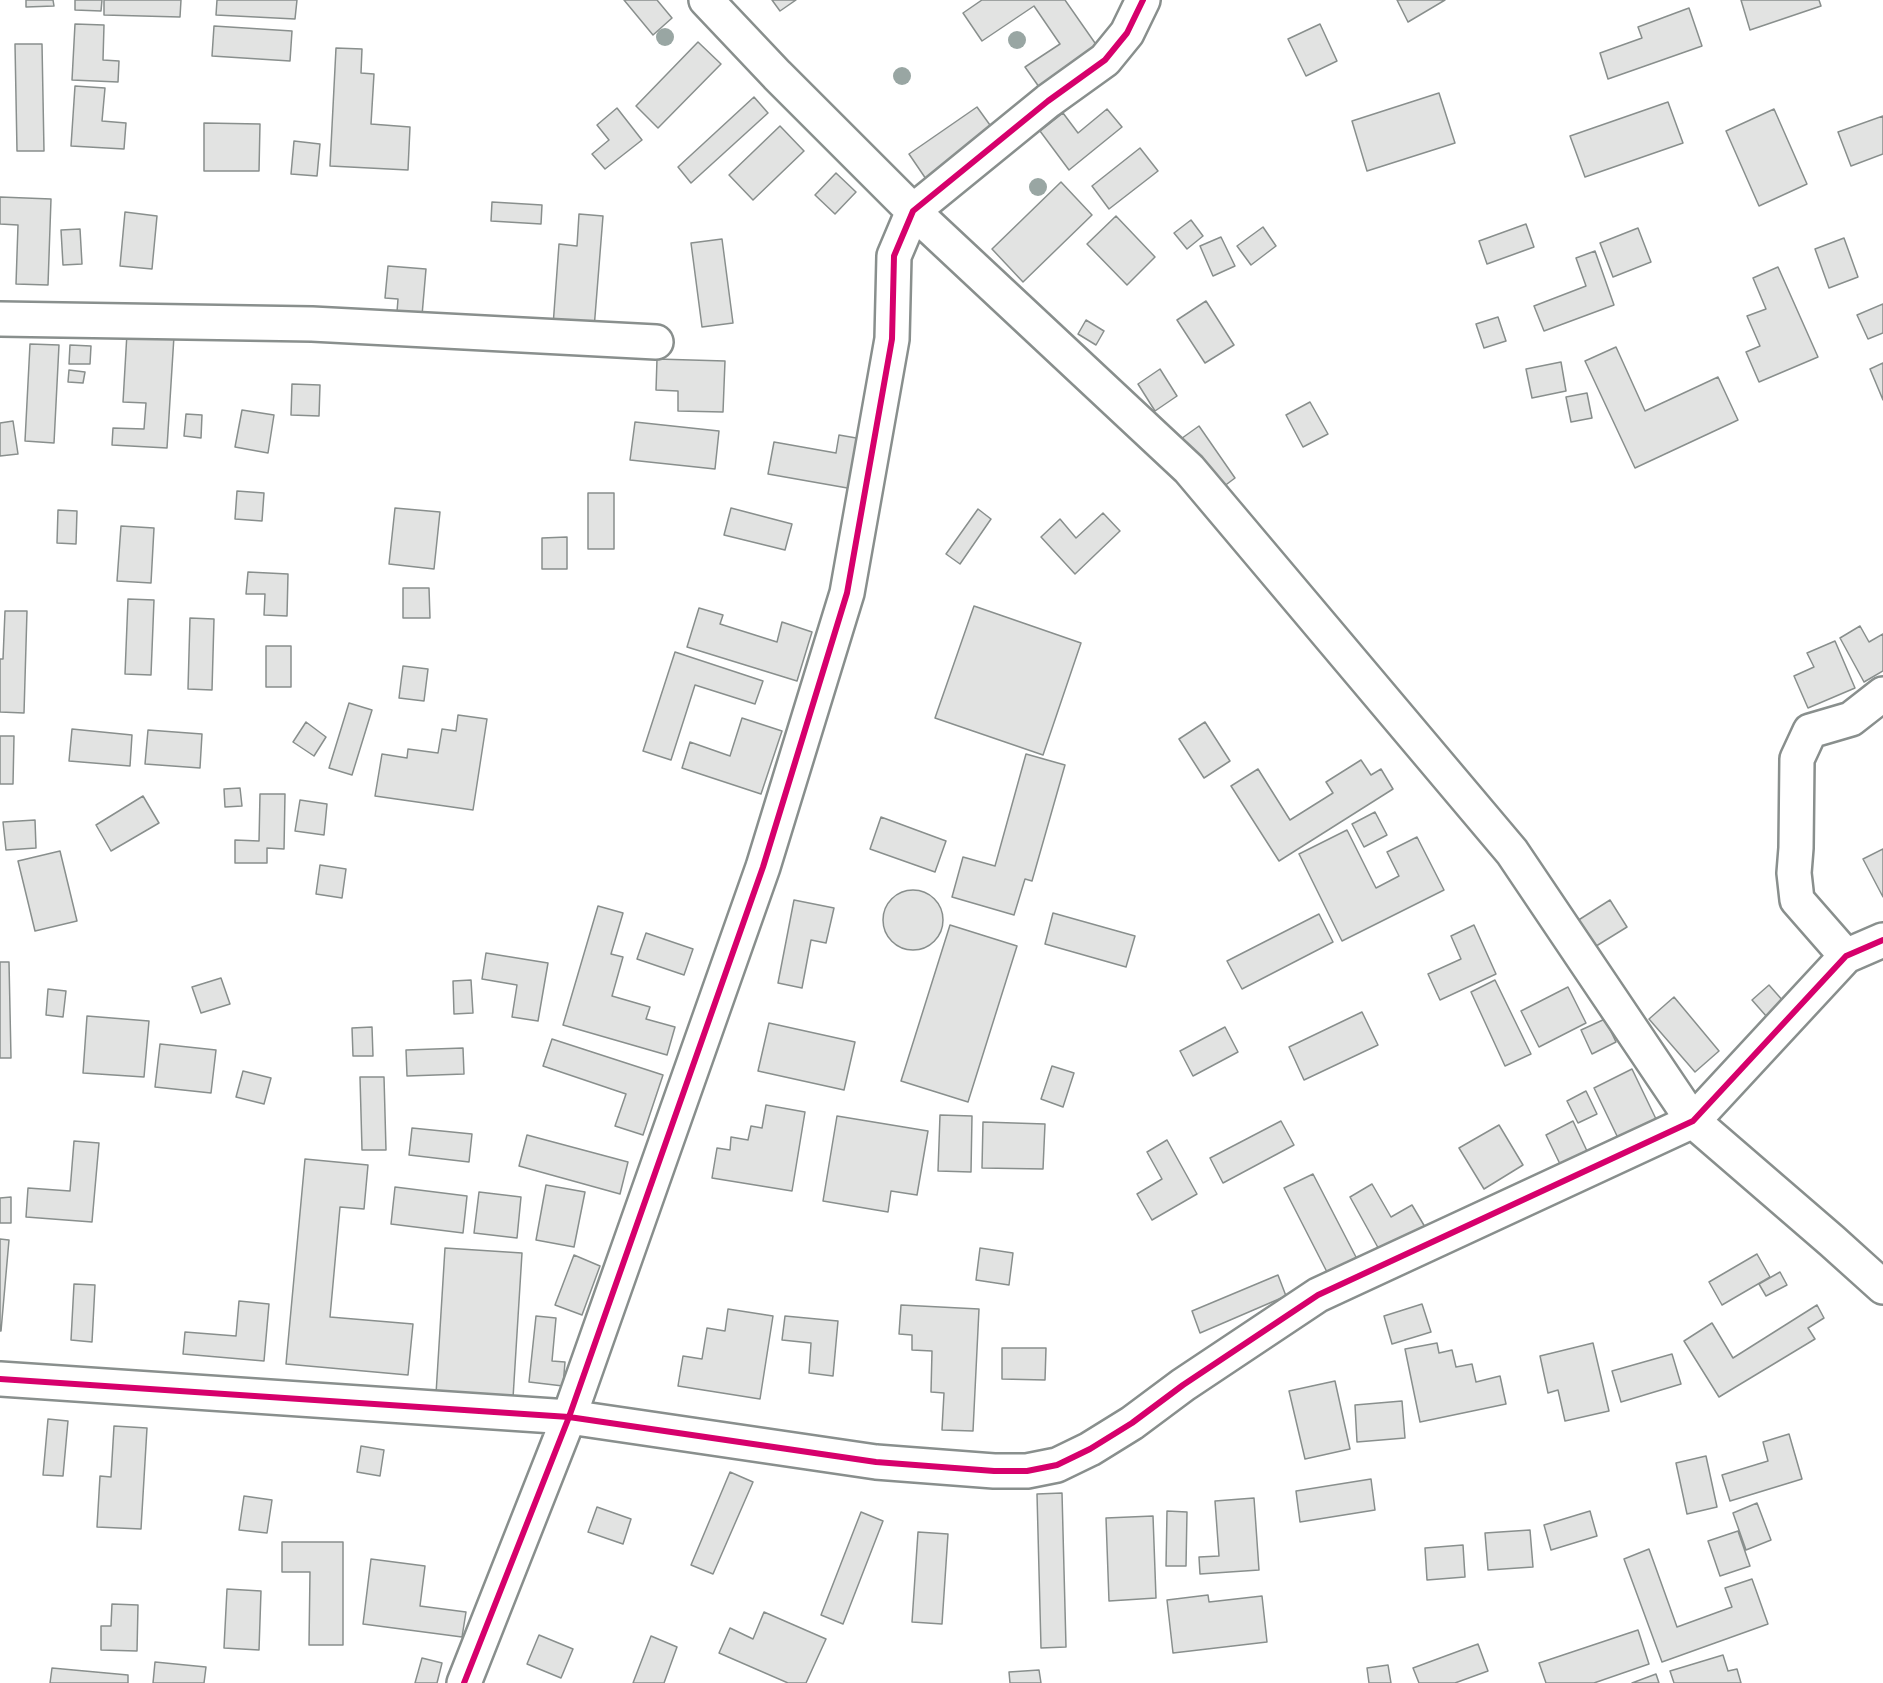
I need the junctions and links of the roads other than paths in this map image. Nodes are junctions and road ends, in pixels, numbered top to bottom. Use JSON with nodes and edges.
{"nodes":[{"id":1,"x":706,"y":0,"type":"edge"},
{"id":2,"x":1143,"y":0,"type":"edge"},
{"id":3,"x":913,"y":211,"type":"junction"},
{"id":4,"x":0,"y":319,"type":"edge"},
{"id":5,"x":656,"y":342,"type":"dead end"},
{"id":6,"x":1883,"y":694,"type":"edge"},
{"id":7,"x":1883,"y":940,"type":"edge"},
{"id":8,"x":1846,"y":956,"type":"junction"},
{"id":9,"x":1693,"y":1121,"type":"junction"},
{"id":10,"x":1883,"y":1287,"type":"edge"},
{"id":11,"x":0,"y":1379,"type":"edge"},
{"id":12,"x":568,"y":1417,"type":"junction"},
{"id":13,"x":464,"y":1683,"type":"edge"}],
"edges":[{"from":1,"to":3,"type":"street"},
{"from":2,"to":3,"type":"street"},
{"from":3,"to":9,"type":"street"},
{"from":3,"to":12,"type":"street"},
{"from":4,"to":5,"type":"street"},
{"from":6,"to":8,"type":"street"},
{"from":7,"to":8,"type":"street"},
{"from":8,"to":9,"type":"street"},
{"from":9,"to":10,"type":"street"},
{"from":9,"to":12,"type":"street"},
{"from":11,"to":12,"type":"street"},
{"from":12,"to":13,"type":"street"}]}
